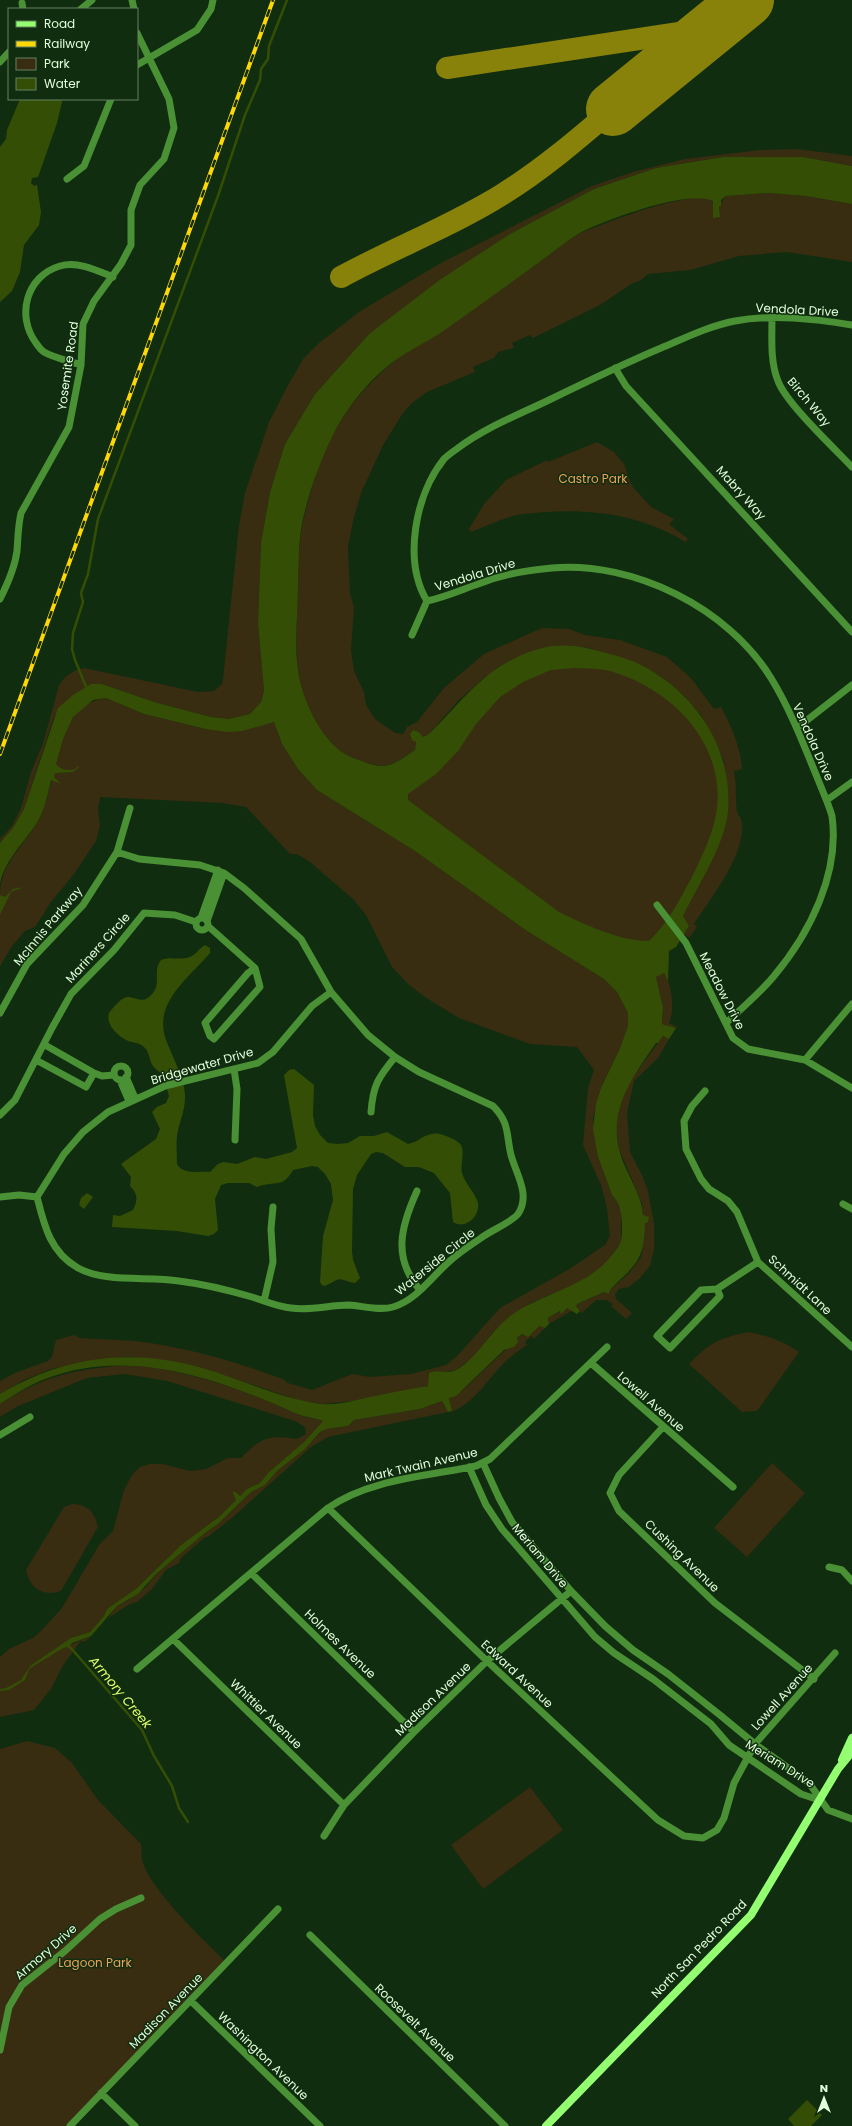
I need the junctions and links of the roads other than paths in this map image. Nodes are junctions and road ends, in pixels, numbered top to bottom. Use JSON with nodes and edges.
{"nodes":[{"id":1,"x":92,"y":0,"type":"edge"},
{"id":2,"x":213,"y":0,"type":"edge"},
{"id":3,"x":81,"y":8,"type":"edge"},
{"id":4,"x":138,"y":35,"type":"edge"},
{"id":5,"x":8,"y":53,"type":"edge"},
{"id":6,"x":148,"y":58,"type":"junction"},
{"id":7,"x":0,"y":62,"type":"edge"},
{"id":8,"x":138,"y":64,"type":"edge"},
{"id":9,"x":110,"y":100,"type":"edge"},
{"id":10,"x":66,"y":179,"type":"dead end"},
{"id":11,"x":113,"y":276,"type":"junction"},
{"id":12,"x":772,"y":317,"type":"junction"},
{"id":13,"x":852,"y":325,"type":"edge"},
{"id":14,"x":81,"y":365,"type":"junction"},
{"id":15,"x":614,"y":368,"type":"junction"},
{"id":16,"x":852,"y":467,"type":"edge"},
{"id":17,"x":3,"y":585,"type":"edge"},
{"id":18,"x":0,"y":599,"type":"edge"},
{"id":19,"x":427,"y":601,"type":"junction"},
{"id":20,"x":852,"y":632,"type":"edge"},
{"id":21,"x":412,"y":635,"type":"dead end"},
{"id":22,"x":852,"y":685,"type":"edge"},
{"id":23,"x":797,"y":728,"type":"junction"},
{"id":24,"x":852,"y":782,"type":"edge"},
{"id":25,"x":827,"y":800,"type":"junction"},
{"id":26,"x":130,"y":808,"type":"dead end"},
{"id":27,"x":118,"y":852,"type":"junction"},
{"id":28,"x":221,"y":872,"type":"junction"},
{"id":29,"x":658,"y":905,"type":"dead end"},
{"id":30,"x":203,"y":922,"type":"junction"},
{"id":31,"x":255,"y":968,"type":"junction"},
{"id":32,"x":331,"y":992,"type":"junction"},
{"id":33,"x":852,"y":1004,"type":"edge"},
{"id":34,"x":0,"y":1013,"type":"edge"},
{"id":35,"x":726,"y":1023,"type":"junction"},
{"id":36,"x":45,"y":1045,"type":"junction"},
{"id":37,"x":395,"y":1057,"type":"junction"},
{"id":38,"x":36,"y":1060,"type":"junction"},
{"id":39,"x":805,"y":1060,"type":"junction"},
{"id":40,"x":234,"y":1069,"type":"junction"},
{"id":41,"x":94,"y":1073,"type":"junction"},
{"id":42,"x":114,"y":1075,"type":"junction"},
{"id":43,"x":123,"y":1079,"type":"junction"},
{"id":44,"x":852,"y":1088,"type":"edge"},
{"id":45,"x":705,"y":1091,"type":"dead end"},
{"id":46,"x":132,"y":1100,"type":"junction"},
{"id":47,"x":370,"y":1112,"type":"dead end"},
{"id":48,"x":0,"y":1115,"type":"edge"},
{"id":49,"x":235,"y":1140,"type":"dead end"},
{"id":50,"x":417,"y":1191,"type":"dead end"},
{"id":51,"x":0,"y":1197,"type":"edge"},
{"id":52,"x":37,"y":1197,"type":"junction"},
{"id":53,"x":843,"y":1204,"type":"dead end"},
{"id":54,"x":273,"y":1207,"type":"dead end"},
{"id":55,"x":852,"y":1209,"type":"edge"},
{"id":56,"x":758,"y":1262,"type":"junction"},
{"id":57,"x":717,"y":1289,"type":"junction"},
{"id":58,"x":420,"y":1290,"type":"junction"},
{"id":59,"x":264,"y":1301,"type":"junction"},
{"id":60,"x":851,"y":1343,"type":"edge"},
{"id":61,"x":608,"y":1346,"type":"dead end"},
{"id":62,"x":591,"y":1363,"type":"junction"},
{"id":63,"x":30,"y":1417,"type":"dead end"},
{"id":64,"x":662,"y":1427,"type":"junction"},
{"id":65,"x":0,"y":1435,"type":"edge"},
{"id":66,"x":483,"y":1463,"type":"junction"},
{"id":67,"x":469,"y":1467,"type":"junction"},
{"id":68,"x":733,"y":1487,"type":"dead end"},
{"id":69,"x":328,"y":1508,"type":"junction"},
{"id":70,"x":829,"y":1567,"type":"dead end"},
{"id":71,"x":251,"y":1573,"type":"junction"},
{"id":72,"x":852,"y":1581,"type":"edge"},
{"id":73,"x":571,"y":1591,"type":"junction"},
{"id":74,"x":561,"y":1599,"type":"junction"},
{"id":75,"x":173,"y":1639,"type":"junction"},
{"id":76,"x":835,"y":1653,"type":"dead end"},
{"id":77,"x":487,"y":1661,"type":"junction"},
{"id":78,"x":137,"y":1669,"type":"dead end"},
{"id":79,"x":814,"y":1679,"type":"junction"},
{"id":80,"x":414,"y":1732,"type":"junction"},
{"id":81,"x":852,"y":1738,"type":"edge"},
{"id":82,"x":755,"y":1744,"type":"junction"},
{"id":83,"x":852,"y":1752,"type":"edge"},
{"id":84,"x":748,"y":1759,"type":"junction"},
{"id":85,"x":840,"y":1767,"type":"junction"},
{"id":86,"x":819,"y":1800,"type":"junction"},
{"id":87,"x":344,"y":1805,"type":"junction"},
{"id":88,"x":852,"y":1819,"type":"edge"},
{"id":89,"x":324,"y":1836,"type":"dead end"},
{"id":90,"x":703,"y":1838,"type":"joint"},
{"id":91,"x":141,"y":1898,"type":"dead end"},
{"id":92,"x":278,"y":1910,"type":"dead end"},
{"id":93,"x":310,"y":1935,"type":"dead end"},
{"id":94,"x":191,"y":2001,"type":"junction"},
{"id":95,"x":0,"y":2050,"type":"edge"},
{"id":96,"x":101,"y":2093,"type":"junction"},
{"id":97,"x":70,"y":2126,"type":"edge"},
{"id":98,"x":135,"y":2126,"type":"edge"},
{"id":99,"x":320,"y":2126,"type":"edge"},
{"id":100,"x":505,"y":2126,"type":"edge"},
{"id":101,"x":546,"y":2126,"type":"edge"}],
"edges":[{"from":1,"to":3,"type":"street"},
{"from":2,"to":6,"type":"street"},
{"from":4,"to":6,"type":"street","name":"Yosemite Road"},
{"from":5,"to":7,"type":"street"},
{"from":6,"to":8,"type":"street"},
{"from":6,"to":11,"type":"street","name":"Yosemite Road"},
{"from":9,"to":10,"type":"street"},
{"from":11,"to":14,"type":"street","name":"Yosemite Road"},
{"from":11,"to":14,"type":"street"},
{"from":12,"to":13,"type":"street","name":"Vendola Drive"},
{"from":12,"to":15,"type":"street","name":"Vendola Drive"},
{"from":12,"to":16,"type":"street","name":"Birch Way"},
{"from":14,"to":17,"type":"street","name":"Yosemite Road"},
{"from":15,"to":19,"type":"street","name":"Vendola Drive"},
{"from":15,"to":20,"type":"street","name":"Mabry Way"},
{"from":17,"to":18,"type":"street","name":"Yosemite Road"},
{"from":19,"to":21,"type":"street","name":"Vendola Drive"},
{"from":19,"to":23,"type":"street","name":"Vendola Drive"},
{"from":22,"to":23,"type":"street"},
{"from":23,"to":25,"type":"street","name":"Vendola Drive"},
{"from":24,"to":25,"type":"street"},
{"from":25,"to":35,"type":"street","name":"Vendola Drive"},
{"from":26,"to":27,"type":"street","name":"McInnis Parkway"},
{"from":27,"to":28,"type":"street","name":"Waterside Circle"},
{"from":27,"to":34,"type":"street","name":"McInnis Parkway"},
{"from":28,"to":30,"type":"street"},
{"from":28,"to":32,"type":"street","name":"Waterside Circle"},
{"from":29,"to":35,"type":"street","name":"Meadow Drive"},
{"from":30,"to":31,"type":"street","name":"Mariners Circle"},
{"from":30,"to":36,"type":"street","name":"Mariners Circle"},
{"from":31,"to":31,"type":"street"},
{"from":32,"to":37,"type":"street","name":"Waterside Circle"},
{"from":32,"to":40,"type":"street","name":"Bridgewater Drive"},
{"from":33,"to":39,"type":"street"},
{"from":35,"to":39,"type":"street","name":"Meadow Drive"},
{"from":36,"to":38,"type":"street","name":"Mariners Circle"},
{"from":36,"to":41,"type":"street"},
{"from":37,"to":47,"type":"street"},
{"from":37,"to":58,"type":"street","name":"Waterside Circle"},
{"from":38,"to":41,"type":"street"},
{"from":38,"to":48,"type":"street","name":"Mariners Circle"},
{"from":39,"to":44,"type":"street","name":"Meadow Drive"},
{"from":40,"to":46,"type":"street","name":"Bridgewater Drive"},
{"from":40,"to":49,"type":"street"},
{"from":41,"to":42,"type":"street"},
{"from":42,"to":43,"type":"street"},
{"from":42,"to":43,"type":"street"},
{"from":43,"to":46,"type":"street"},
{"from":45,"to":56,"type":"street","name":"Schmidt Lane"},
{"from":46,"to":52,"type":"street","name":"Bridgewater Drive"},
{"from":50,"to":58,"type":"street"},
{"from":51,"to":52,"type":"street"},
{"from":52,"to":59,"type":"street","name":"Waterside Circle"},
{"from":53,"to":55,"type":"street"},
{"from":54,"to":59,"type":"street"},
{"from":56,"to":57,"type":"street"},
{"from":56,"to":60,"type":"street","name":"Schmidt Lane"},
{"from":57,"to":57,"type":"street"},
{"from":58,"to":59,"type":"street","name":"Waterside Circle"},
{"from":61,"to":62,"type":"street","name":"Mark Twain Avenue"},
{"from":62,"to":64,"type":"street","name":"Lowell Avenue"},
{"from":62,"to":66,"type":"street","name":"Mark Twain Avenue"},
{"from":63,"to":65,"type":"street"},
{"from":64,"to":68,"type":"street","name":"Lowell Avenue"},
{"from":64,"to":79,"type":"street","name":"Cushing Avenue"},
{"from":66,"to":67,"type":"street","name":"Mark Twain Avenue"},
{"from":66,"to":73,"type":"street","name":"Meriam Drive"},
{"from":67,"to":69,"type":"street","name":"Mark Twain Avenue"},
{"from":67,"to":74,"type":"street","name":"Meriam Drive"},
{"from":69,"to":71,"type":"street","name":"Mark Twain Avenue"},
{"from":69,"to":77,"type":"street","name":"Edward Avenue"},
{"from":70,"to":72,"type":"street"},
{"from":71,"to":75,"type":"street","name":"Mark Twain Avenue"},
{"from":71,"to":80,"type":"street","name":"Holmes Avenue"},
{"from":73,"to":74,"type":"street","name":"Madison Avenue"},
{"from":73,"to":82,"type":"street","name":"Meriam Drive"},
{"from":74,"to":77,"type":"street","name":"Madison Avenue"},
{"from":74,"to":84,"type":"street","name":"Meriam Drive"},
{"from":75,"to":78,"type":"street","name":"Mark Twain Avenue"},
{"from":75,"to":87,"type":"street","name":"Whittier Avenue"},
{"from":76,"to":79,"type":"street","name":"Lowell Avenue"},
{"from":77,"to":80,"type":"street","name":"Madison Avenue"},
{"from":77,"to":90,"type":"street","name":"Edward Avenue"},
{"from":79,"to":82,"type":"street","name":"Lowell Avenue"},
{"from":80,"to":87,"type":"street","name":"Madison Avenue"},
{"from":81,"to":85,"type":"main road","name":"North San Pedro Road"},
{"from":82,"to":84,"type":"street","name":"Lowell Avenue"},
{"from":82,"to":86,"type":"street","name":"Meriam Drive"},
{"from":83,"to":85,"type":"main road","name":"North San Pedro Road"},
{"from":84,"to":86,"type":"street","name":"Meriam Drive"},
{"from":84,"to":90,"type":"street","name":"Lowell Avenue"},
{"from":85,"to":86,"type":"main road","name":"North San Pedro Road"},
{"from":86,"to":88,"type":"street"},
{"from":86,"to":101,"type":"main road","name":"North San Pedro Road"},
{"from":87,"to":89,"type":"street","name":"Madison Avenue"},
{"from":91,"to":95,"type":"street","name":"Armory Drive"},
{"from":92,"to":94,"type":"street","name":"Madison Avenue"},
{"from":93,"to":100,"type":"street","name":"Roosevelt Avenue"},
{"from":94,"to":96,"type":"street","name":"Madison Avenue"},
{"from":94,"to":99,"type":"street","name":"Washington Avenue"},
{"from":96,"to":97,"type":"street","name":"Madison Avenue"},
{"from":96,"to":98,"type":"street"}]}
